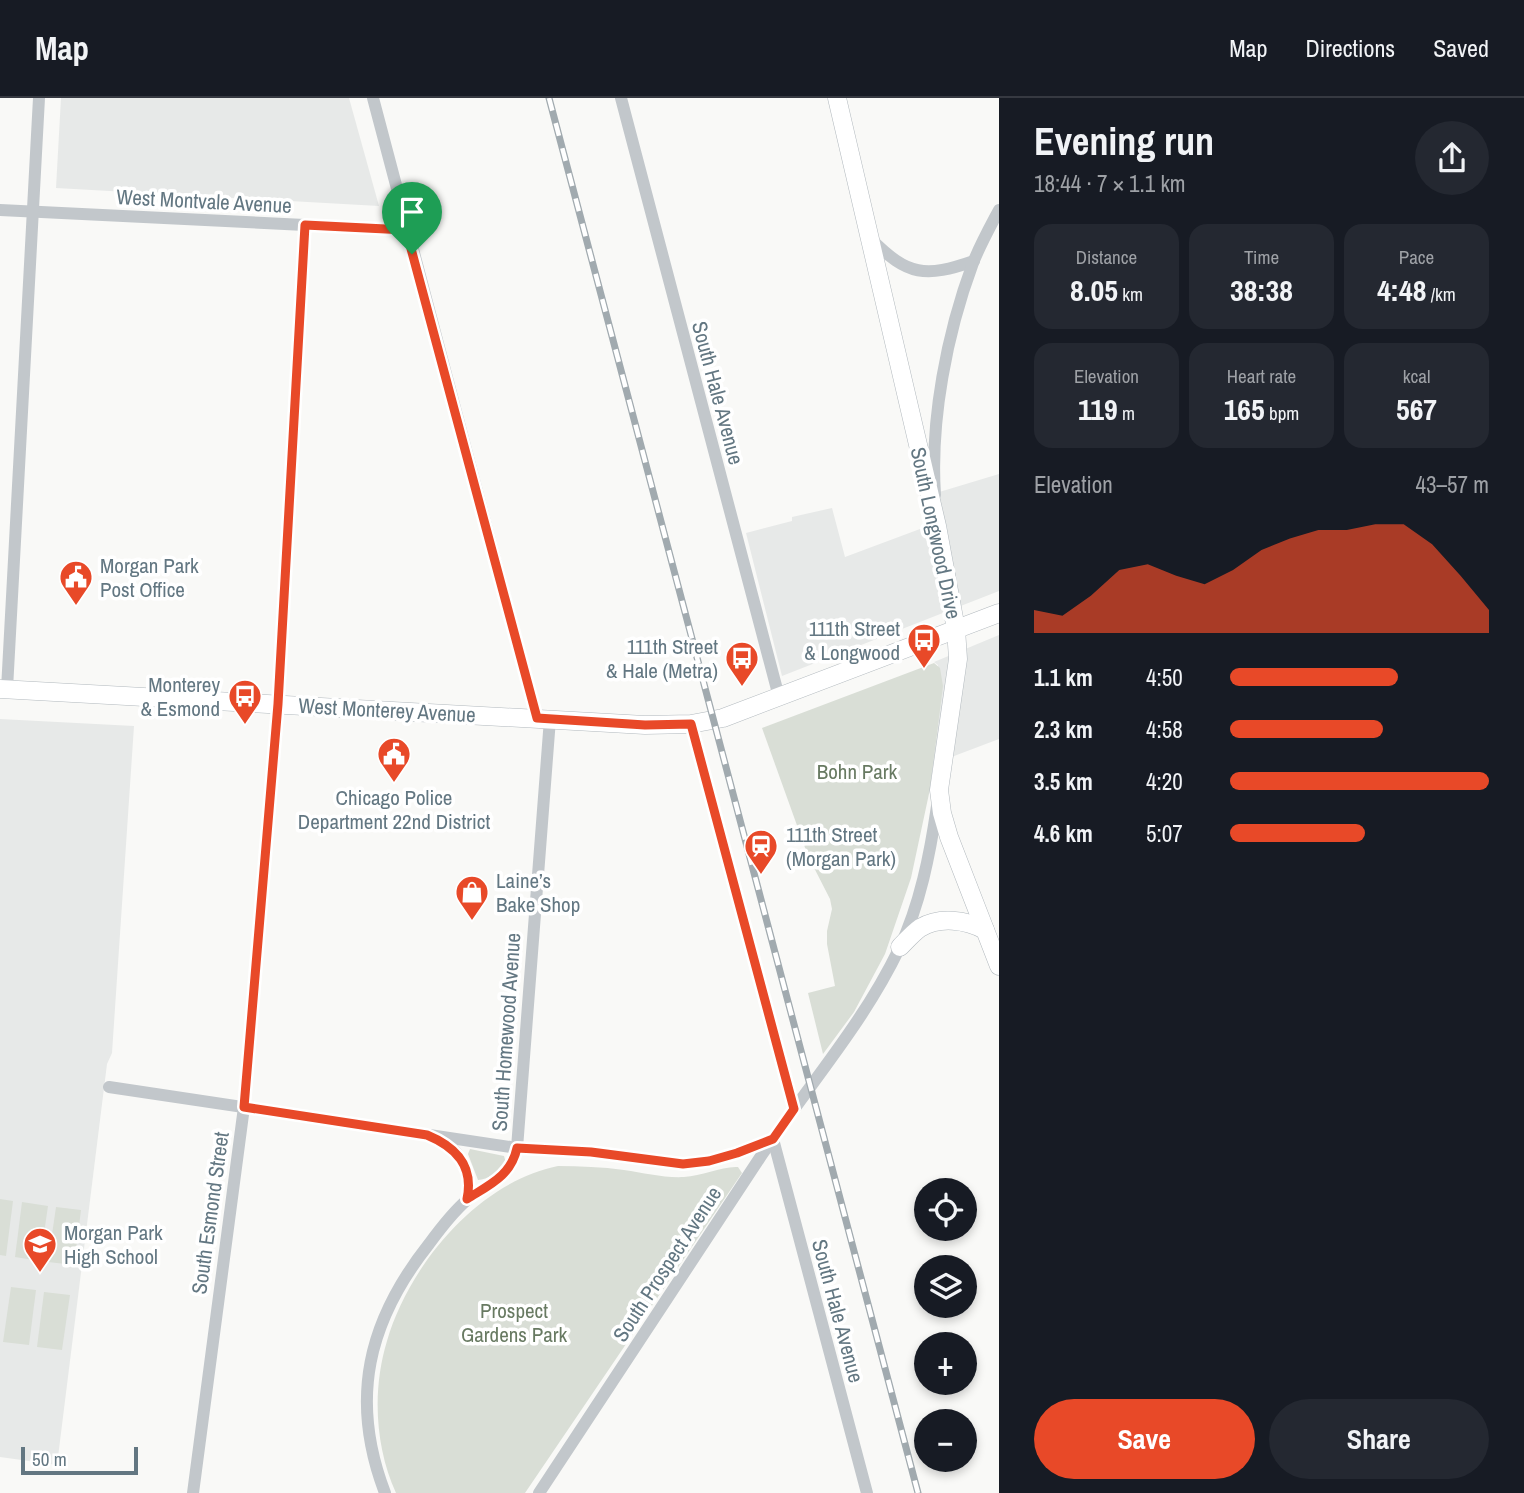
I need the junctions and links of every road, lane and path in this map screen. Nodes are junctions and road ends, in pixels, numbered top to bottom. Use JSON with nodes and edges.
{"nodes":[{"id":1,"x":39,"y":98,"type":"edge"},
{"id":2,"x":373,"y":98,"type":"edge"},
{"id":3,"x":621,"y":98,"type":"edge"},
{"id":4,"x":837,"y":98,"type":"edge"},
{"id":5,"x":999,"y":209,"type":"edge"},
{"id":6,"x":0,"y":210,"type":"edge"},
{"id":7,"x":33,"y":212,"type":"junction"},
{"id":8,"x":305,"y":225,"type":"junction"},
{"id":9,"x":406,"y":230,"type":"junction"},
{"id":10,"x":869,"y":236,"type":"junction"},
{"id":11,"x":974,"y":261,"type":"junction"},
{"id":12,"x":938,"y":531,"type":"junction"},
{"id":13,"x":999,"y":613,"type":"edge"},
{"id":14,"x":957,"y":629,"type":"junction"},
{"id":15,"x":3,"y":689,"type":"edge"},
{"id":16,"x":779,"y":697,"type":"junction"},
{"id":17,"x":278,"y":704,"type":"junction"},
{"id":18,"x":543,"y":719,"type":"junction"},
{"id":19,"x":691,"y":724,"type":"junction"},
{"id":20,"x":939,"y":790,"type":"junction"},
{"id":21,"x":992,"y":939,"type":"edge"},
{"id":22,"x":900,"y":947,"type":"junction"},
{"id":23,"x":999,"y":966,"type":"edge"},
{"id":24,"x":109,"y":1087,"type":"dead end"},
{"id":25,"x":244,"y":1107,"type":"junction"},
{"id":26,"x":794,"y":1109,"type":"junction"},
{"id":27,"x":427,"y":1135,"type":"junction"},
{"id":28,"x":773,"y":1139,"type":"junction"},
{"id":29,"x":517,"y":1148,"type":"junction"},
{"id":30,"x":467,"y":1199,"type":"junction"},
{"id":31,"x":193,"y":1493,"type":"edge"},
{"id":32,"x":385,"y":1493,"type":"edge"},
{"id":33,"x":539,"y":1493,"type":"edge"},
{"id":34,"x":867,"y":1493,"type":"edge"}],
"edges":[{"from":1,"to":7,"type":"street"},
{"from":2,"to":9,"type":"street","name":"South Homewood Avenue"},
{"from":3,"to":16,"type":"street","name":"South Hale Avenue"},
{"from":4,"to":10,"type":"main road","name":"South Longwood Drive"},
{"from":5,"to":11,"type":"street"},
{"from":6,"to":7,"type":"street","name":"West Montvale Avenue"},
{"from":7,"to":8,"type":"street","name":"West Montvale Avenue"},
{"from":7,"to":15,"type":"street"},
{"from":8,"to":9,"type":"street","name":"West Montvale Avenue"},
{"from":8,"to":17,"type":"street","name":"South Esmond Street"},
{"from":9,"to":18,"type":"street","name":"South Homewood Avenue"},
{"from":10,"to":11,"type":"street"},
{"from":10,"to":12,"type":"main road","name":"South Longwood Drive"},
{"from":11,"to":12,"type":"street"},
{"from":12,"to":14,"type":"main road","name":"South Longwood Drive"},
{"from":13,"to":14,"type":"main road","name":"West Monterey Avenue"},
{"from":14,"to":16,"type":"main road","name":"West Monterey Avenue"},
{"from":14,"to":20,"type":"main road","name":"South Longwood Drive"},
{"from":15,"to":17,"type":"main road","name":"West Monterey Avenue"},
{"from":16,"to":19,"type":"main road","name":"West Monterey Avenue"},
{"from":17,"to":18,"type":"main road","name":"West Monterey Avenue"},
{"from":17,"to":25,"type":"street","name":"South Esmond Street"},
{"from":18,"to":19,"type":"main road","name":"West Monterey Avenue"},
{"from":18,"to":29,"type":"street","name":"South Homewood Avenue"},
{"from":19,"to":26,"type":"street"},
{"from":20,"to":21,"type":"main road","name":"South Longwood Drive"},
{"from":20,"to":22,"type":"street","name":"South Prospect Avenue"},
{"from":21,"to":22,"type":"main road"},
{"from":21,"to":23,"type":"main road","name":"South Longwood Drive"},
{"from":22,"to":26,"type":"street","name":"South Prospect Avenue"},
{"from":24,"to":25,"type":"street"},
{"from":25,"to":27,"type":"street"},
{"from":25,"to":31,"type":"street","name":"South Esmond Street"},
{"from":26,"to":28,"type":"street","name":"South Prospect Avenue"},
{"from":27,"to":29,"type":"street"},
{"from":27,"to":30,"type":"street"},
{"from":28,"to":29,"type":"street"},
{"from":28,"to":33,"type":"street","name":"South Prospect Avenue"},
{"from":28,"to":34,"type":"street","name":"South Hale Avenue"},
{"from":29,"to":30,"type":"street","name":"South Homewood Avenue"},
{"from":30,"to":32,"type":"street","name":"South Homewood Avenue"}]}
